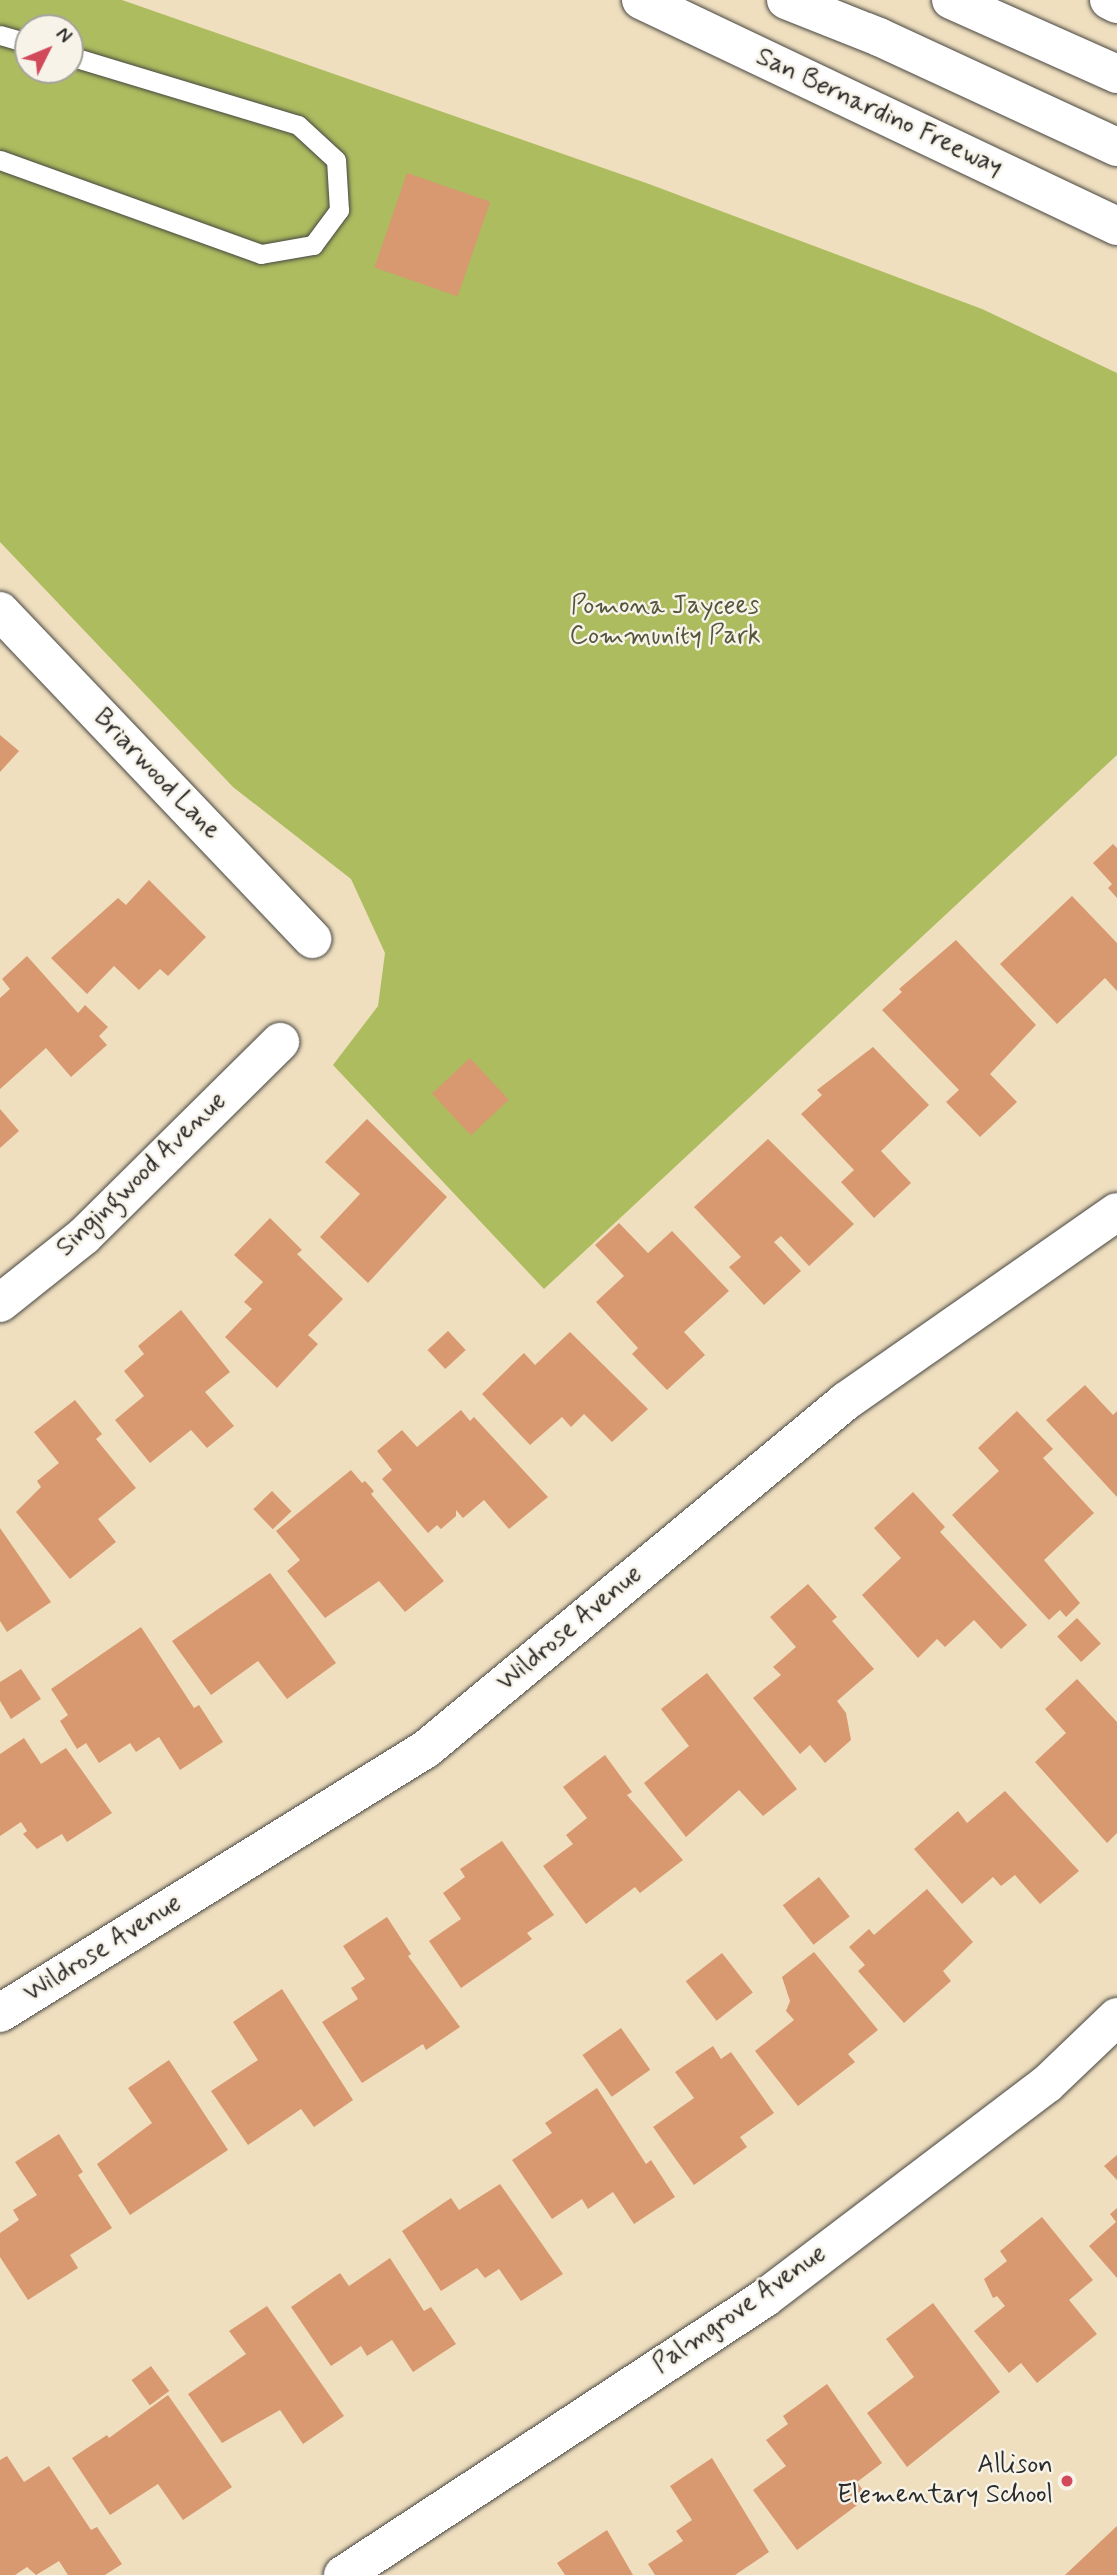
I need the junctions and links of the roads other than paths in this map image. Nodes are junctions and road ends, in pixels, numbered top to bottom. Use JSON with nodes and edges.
{"nodes":[{"id":1,"x":641,"y":0,"type":"edge"},
{"id":2,"x":786,"y":0,"type":"edge"},
{"id":3,"x":951,"y":0,"type":"edge"},
{"id":4,"x":1110,"y":0,"type":"edge"},
{"id":5,"x":1117,"y":4,"type":"edge"},
{"id":6,"x":84,"y":60,"type":"edge"},
{"id":7,"x":1117,"y":74,"type":"edge"},
{"id":8,"x":1117,"y":146,"type":"edge"},
{"id":9,"x":0,"y":160,"type":"edge"},
{"id":10,"x":1117,"y":226,"type":"edge"},
{"id":11,"x":0,"y":611,"type":"edge"},
{"id":12,"x":312,"y":939,"type":"dead end"},
{"id":13,"x":280,"y":1042,"type":"dead end"},
{"id":14,"x":1117,"y":1212,"type":"edge"},
{"id":15,"x":0,"y":1303,"type":"edge"},
{"id":16,"x":0,"y":2013,"type":"edge"},
{"id":17,"x":1117,"y":2017,"type":"edge"},
{"id":18,"x":343,"y":2575,"type":"edge"}],
"edges":[{"from":1,"to":10,"type":"main road","name":"San Bernardino Freeway"},
{"from":2,"to":8,"type":"main road"},
{"from":3,"to":7,"type":"main road"},
{"from":4,"to":5,"type":"main road"},
{"from":6,"to":9,"type":"lane"},
{"from":11,"to":12,"type":"main road","name":"Briarwood Lane"},
{"from":13,"to":15,"type":"main road","name":"Singingwood Avenue"},
{"from":14,"to":16,"type":"main road","name":"Wildrose Avenue"},
{"from":17,"to":18,"type":"main road","name":"Palmgrove Avenue"}]}
